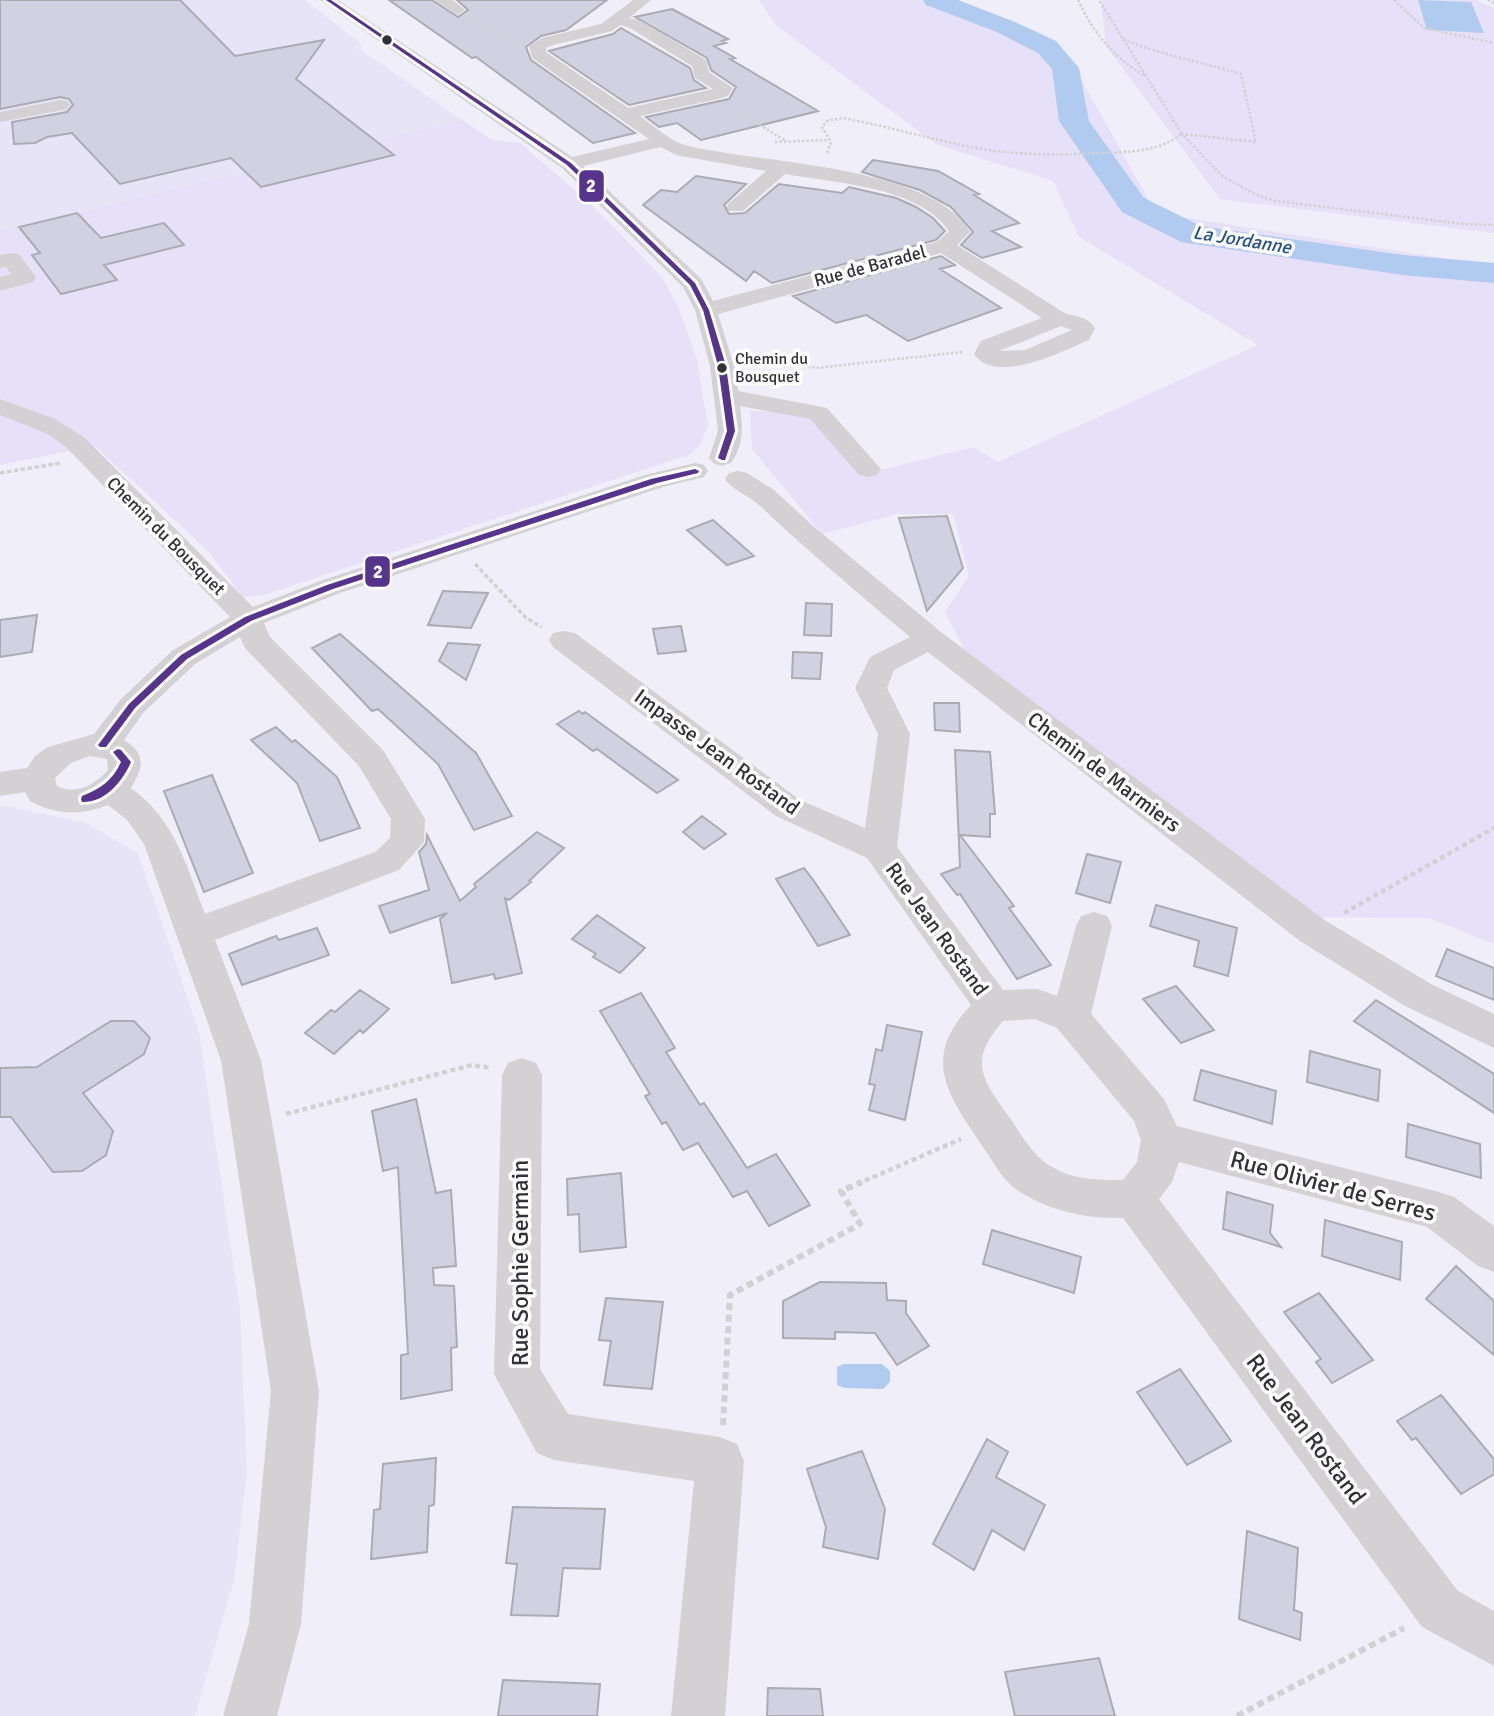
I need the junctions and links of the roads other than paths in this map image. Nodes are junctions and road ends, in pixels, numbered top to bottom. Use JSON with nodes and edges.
{"nodes":[{"id":1,"x":328,"y":0,"type":"edge"},
{"id":2,"x":443,"y":0,"type":"edge"},
{"id":3,"x":643,"y":0,"type":"edge"},
{"id":4,"x":457,"y":10,"type":"road end"},
{"id":5,"x":617,"y":20,"type":"junction"},
{"id":6,"x":712,"y":95,"type":"junction"},
{"id":7,"x":61,"y":105,"type":"dead end"},
{"id":8,"x":740,"y":113,"type":"road end"},
{"id":9,"x":624,"y":114,"type":"junction"},
{"id":10,"x":0,"y":117,"type":"edge"},
{"id":11,"x":662,"y":141,"type":"junction"},
{"id":12,"x":569,"y":163,"type":"junction"},
{"id":13,"x":781,"y":167,"type":"junction"},
{"id":14,"x":736,"y":207,"type":"dead end"},
{"id":15,"x":944,"y":246,"type":"junction"},
{"id":16,"x":0,"y":262,"type":"edge"},
{"id":17,"x":0,"y":284,"type":"edge"},
{"id":18,"x":706,"y":310,"type":"junction"},
{"id":19,"x":988,"y":349,"type":"road end"},
{"id":20,"x":726,"y":396,"type":"junction"},
{"id":21,"x":0,"y":406,"type":"edge"},
{"id":22,"x":730,"y":468,"type":"junction"},
{"id":23,"x":868,"y":468,"type":"dead end"},
{"id":24,"x":248,"y":619,"type":"junction"},
{"id":25,"x":930,"y":639,"type":"junction"},
{"id":26,"x":564,"y":640,"type":"road end"},
{"id":27,"x":103,"y":745,"type":"junction"},
{"id":28,"x":38,"y":778,"type":"junction"},
{"id":29,"x":0,"y":784,"type":"edge"},
{"id":30,"x":109,"y":789,"type":"junction"},
{"id":31,"x":879,"y":849,"type":"junction"},
{"id":32,"x":1094,"y":926,"type":"dead end"},
{"id":33,"x":194,"y":933,"type":"junction"},
{"id":34,"x":993,"y":1006,"type":"junction"},
{"id":35,"x":1071,"y":1017,"type":"junction"},
{"id":36,"x":1494,"y":1032,"type":"edge"},
{"id":37,"x":522,"y":1075,"type":"road end"},
{"id":38,"x":1162,"y":1140,"type":"junction"},
{"id":39,"x":1135,"y":1199,"type":"junction"},
{"id":40,"x":1494,"y":1252,"type":"edge"},
{"id":41,"x":1494,"y":1640,"type":"edge"},
{"id":42,"x":250,"y":1716,"type":"edge"},
{"id":43,"x":698,"y":1716,"type":"edge"}],
"edges":[{"from":1,"to":12,"type":"street"},
{"from":2,"to":4,"type":"street"},
{"from":3,"to":5,"type":"street"},
{"from":5,"to":6,"type":"street"},
{"from":5,"to":9,"type":"street","name":"Rue de Baradel"},
{"from":6,"to":8,"type":"street"},
{"from":6,"to":9,"type":"street"},
{"from":7,"to":10,"type":"street"},
{"from":9,"to":11,"type":"street","name":"Rue de Baradel"},
{"from":11,"to":12,"type":"street"},
{"from":11,"to":13,"type":"street","name":"Rue de Baradel"},
{"from":12,"to":18,"type":"street"},
{"from":13,"to":14,"type":"street"},
{"from":13,"to":15,"type":"street","name":"Rue de Baradel"},
{"from":15,"to":18,"type":"street","name":"Rue de Baradel"},
{"from":15,"to":19,"type":"street"},
{"from":16,"to":17,"type":"street"},
{"from":18,"to":20,"type":"street"},
{"from":20,"to":22,"type":"street"},
{"from":20,"to":23,"type":"street"},
{"from":21,"to":24,"type":"street","name":"Chemin du Bousquet"},
{"from":22,"to":24,"type":"street"},
{"from":22,"to":25,"type":"street","name":"Chemin de Marmiers"},
{"from":24,"to":27,"type":"street"},
{"from":24,"to":33,"type":"street","name":"Chemin du Bousquet"},
{"from":25,"to":31,"type":"street","name":"Rue Jean Rostand"},
{"from":25,"to":36,"type":"street","name":"Chemin de Marmiers"},
{"from":26,"to":31,"type":"street","name":"Impasse Jean Rostand"},
{"from":27,"to":28,"type":"street"},
{"from":27,"to":30,"type":"street"},
{"from":28,"to":29,"type":"street"},
{"from":28,"to":30,"type":"street"},
{"from":30,"to":33,"type":"street"},
{"from":31,"to":34,"type":"street","name":"Rue Jean Rostand"},
{"from":32,"to":35,"type":"street"},
{"from":33,"to":42,"type":"street"},
{"from":34,"to":35,"type":"street","name":"Rue Jean Rostand"},
{"from":34,"to":39,"type":"street","name":"Rue Jean Rostand"},
{"from":35,"to":38,"type":"street","name":"Rue Jean Rostand"},
{"from":37,"to":43,"type":"street","name":"Rue Sophie Germain"},
{"from":38,"to":39,"type":"street"},
{"from":38,"to":40,"type":"street","name":"Rue Olivier de Serres"},
{"from":39,"to":41,"type":"street","name":"Rue Jean Rostand"}]}
